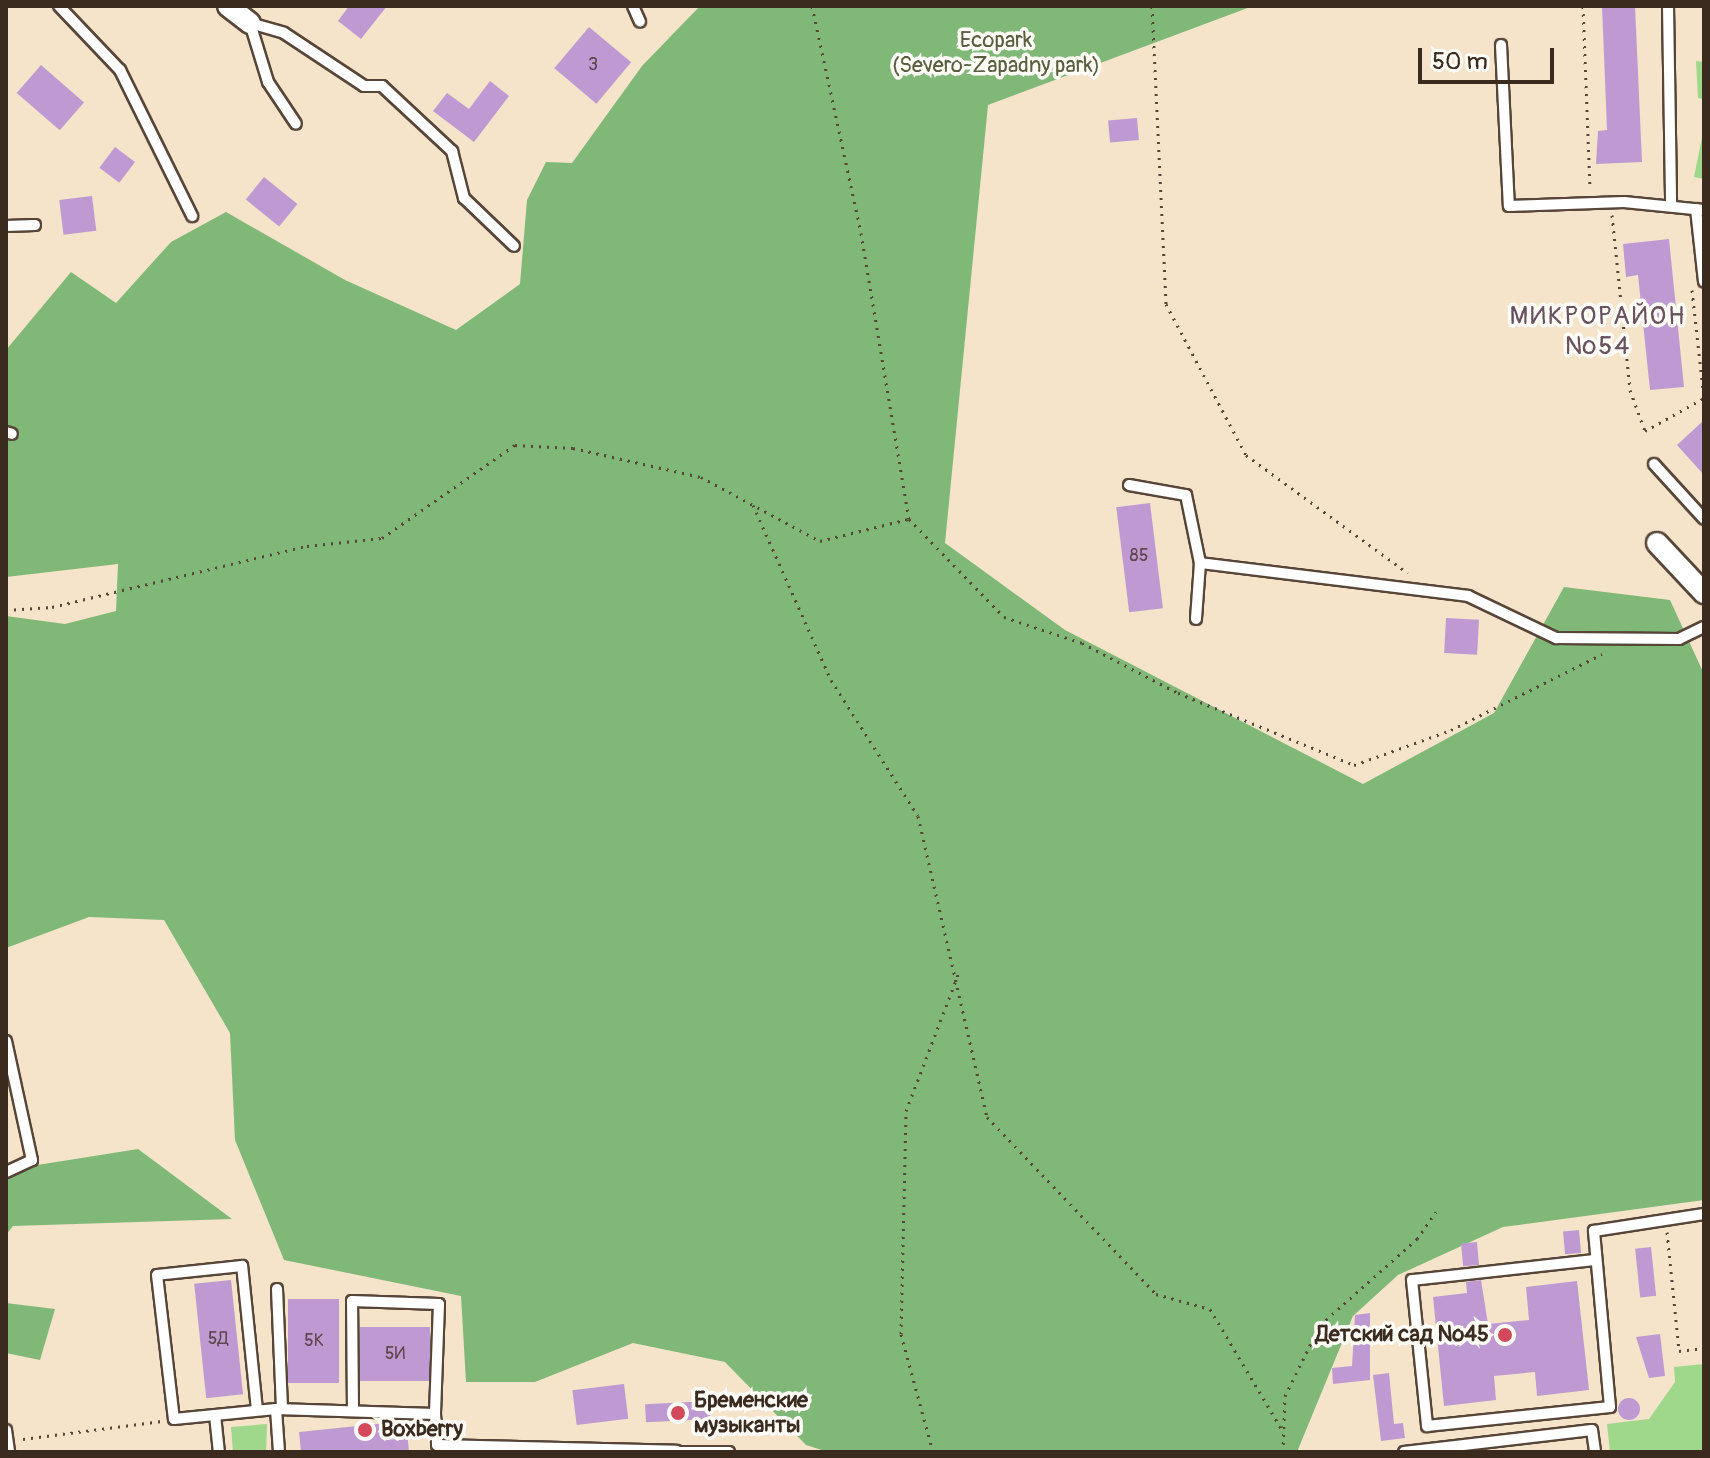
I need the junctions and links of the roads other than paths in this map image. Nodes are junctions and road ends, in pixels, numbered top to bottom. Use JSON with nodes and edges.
{"nodes":[{"id":1,"x":59,"y":6,"type":"edge"},
{"id":2,"x":228,"y":6,"type":"edge"},
{"id":3,"x":633,"y":6,"type":"edge"},
{"id":4,"x":1668,"y":6,"type":"edge"},
{"id":5,"x":640,"y":22,"type":"dead end"},
{"id":6,"x":250,"y":23,"type":"junction"},
{"id":7,"x":1501,"y":45,"type":"dead end"},
{"id":8,"x":296,"y":124,"type":"dead end"},
{"id":9,"x":1671,"y":205,"type":"junction"},
{"id":10,"x":1700,"y":209,"type":"edge"},
{"id":11,"x":192,"y":216,"type":"dead end"},
{"id":12,"x":35,"y":225,"type":"dead end"},
{"id":13,"x":6,"y":226,"type":"edge"},
{"id":14,"x":514,"y":246,"type":"dead end"},
{"id":15,"x":1704,"y":282,"type":"edge"},
{"id":16,"x":1654,"y":464,"type":"dead end"},
{"id":17,"x":1129,"y":485,"type":"dead end"},
{"id":18,"x":1704,"y":519,"type":"edge"},
{"id":19,"x":1657,"y":543,"type":"dead end"},
{"id":20,"x":1200,"y":563,"type":"junction"},
{"id":21,"x":1704,"y":593,"type":"edge"},
{"id":22,"x":1196,"y":619,"type":"dead end"},
{"id":23,"x":1704,"y":627,"type":"edge"},
{"id":24,"x":6,"y":1041,"type":"edge"},
{"id":25,"x":6,"y":1172,"type":"edge"},
{"id":26,"x":1704,"y":1214,"type":"edge"},
{"id":27,"x":1594,"y":1260,"type":"junction"},
{"id":28,"x":277,"y":1289,"type":"dead end"},
{"id":29,"x":279,"y":1409,"type":"junction"},
{"id":30,"x":257,"y":1410,"type":"junction"},
{"id":31,"x":353,"y":1411,"type":"junction"},
{"id":32,"x":435,"y":1414,"type":"junction"},
{"id":33,"x":215,"y":1415,"type":"junction"},
{"id":34,"x":437,"y":1448,"type":"edge"},
{"id":35,"x":677,"y":1451,"type":"edge"},
{"id":36,"x":219,"y":1452,"type":"edge"},
{"id":37,"x":279,"y":1452,"type":"edge"},
{"id":38,"x":729,"y":1452,"type":"edge"},
{"id":39,"x":1404,"y":1452,"type":"edge"},
{"id":40,"x":1595,"y":1452,"type":"edge"}],
"edges":[{"from":1,"to":11,"type":"lane"},
{"from":2,"to":6,"type":"street"},
{"from":3,"to":5,"type":"lane"},
{"from":4,"to":9,"type":"lane"},
{"from":6,"to":8,"type":"lane"},
{"from":6,"to":14,"type":"lane"},
{"from":7,"to":9,"type":"lane"},
{"from":9,"to":10,"type":"lane"},
{"from":10,"to":15,"type":"lane"},
{"from":12,"to":13,"type":"lane"},
{"from":16,"to":18,"type":"lane"},
{"from":17,"to":20,"type":"lane"},
{"from":19,"to":21,"type":"street"},
{"from":20,"to":22,"type":"lane"},
{"from":20,"to":23,"type":"lane"},
{"from":24,"to":25,"type":"lane"},
{"from":26,"to":27,"type":"lane"},
{"from":27,"to":27,"type":"lane"},
{"from":28,"to":29,"type":"lane"},
{"from":29,"to":30,"type":"lane"},
{"from":29,"to":31,"type":"lane"},
{"from":29,"to":37,"type":"lane"},
{"from":30,"to":33,"type":"lane"},
{"from":30,"to":33,"type":"lane"},
{"from":31,"to":32,"type":"lane"},
{"from":31,"to":32,"type":"lane"},
{"from":32,"to":34,"type":"lane"},
{"from":33,"to":36,"type":"lane"},
{"from":34,"to":35,"type":"lane"},
{"from":35,"to":38,"type":"lane"},
{"from":39,"to":40,"type":"lane"}]}
